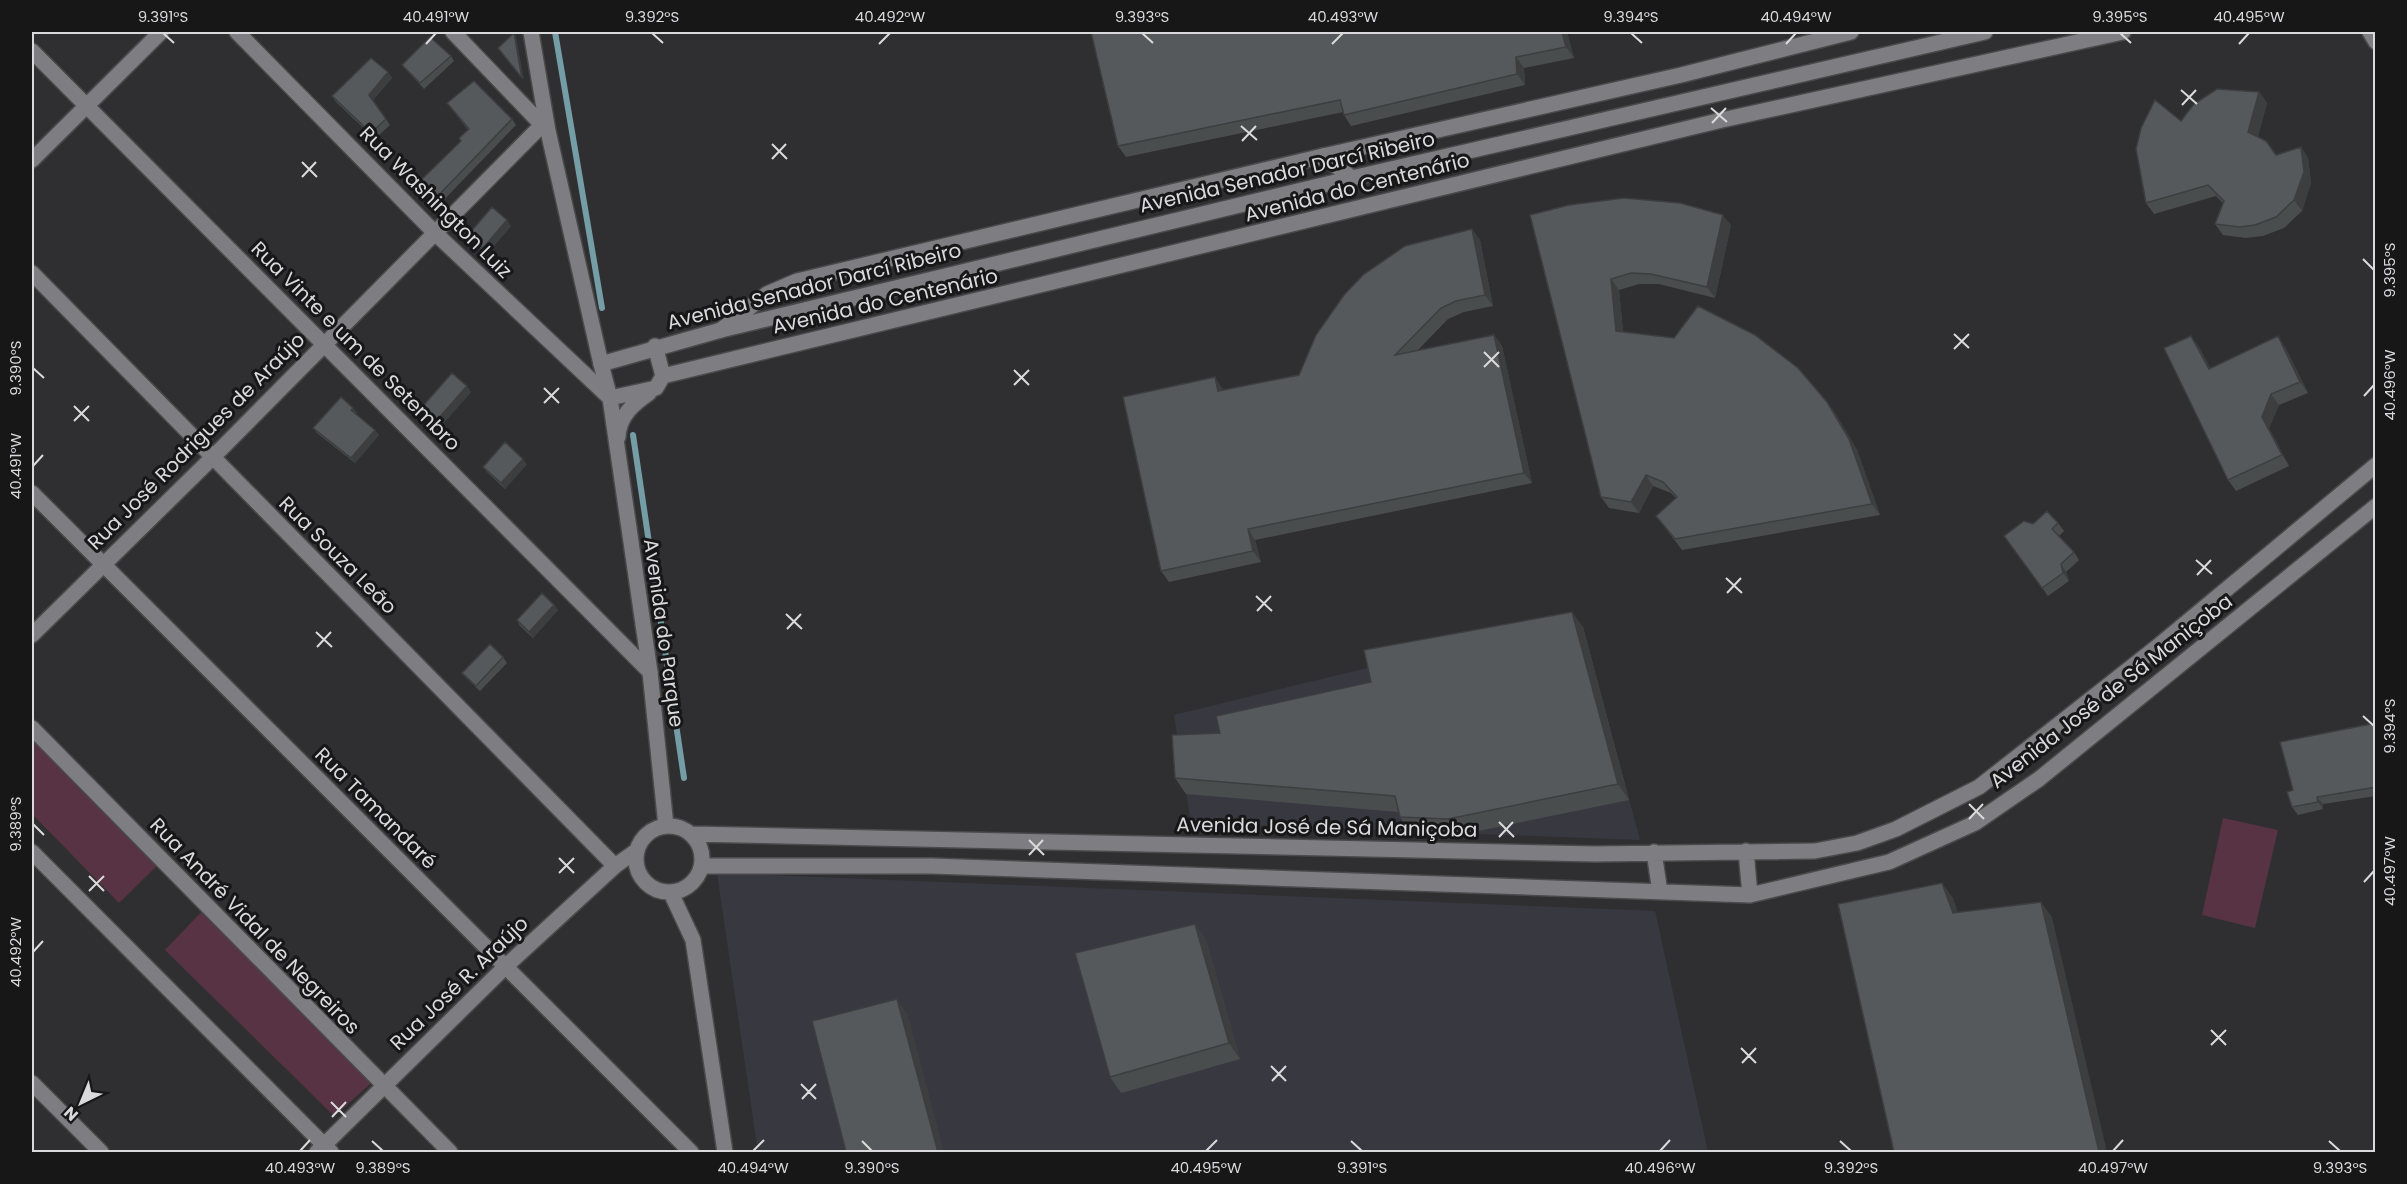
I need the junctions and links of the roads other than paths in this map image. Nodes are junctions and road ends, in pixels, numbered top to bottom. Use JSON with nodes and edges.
{"nodes":[{"id":1,"x":161,"y":32,"type":"edge"},
{"id":2,"x":237,"y":32,"type":"edge"},
{"id":3,"x":453,"y":32,"type":"edge"},
{"id":4,"x":531,"y":32,"type":"edge"},
{"id":5,"x":1851,"y":32,"type":"edge"},
{"id":6,"x":1985,"y":32,"type":"edge"},
{"id":7,"x":2123,"y":32,"type":"edge"},
{"id":8,"x":2370,"y":32,"type":"edge"},
{"id":9,"x":2376,"y":42,"type":"edge"},
{"id":10,"x":32,"y":51,"type":"edge"},
{"id":11,"x":87,"y":105,"type":"junction"},
{"id":12,"x":545,"y":128,"type":"junction"},
{"id":13,"x":1323,"y":156,"type":"junction"},
{"id":14,"x":32,"y":160,"type":"edge"},
{"id":15,"x":1352,"y":178,"type":"junction"},
{"id":16,"x":435,"y":233,"type":"junction"},
{"id":17,"x":32,"y":273,"type":"edge"},
{"id":18,"x":721,"y":330,"type":"junction"},
{"id":19,"x":324,"y":343,"type":"junction"},
{"id":20,"x":656,"y":346,"type":"junction"},
{"id":21,"x":601,"y":364,"type":"junction"},
{"id":22,"x":660,"y":382,"type":"junction"},
{"id":23,"x":610,"y":398,"type":"junction"},
{"id":24,"x":617,"y":446,"type":"junction"},
{"id":25,"x":213,"y":457,"type":"junction"},
{"id":26,"x":2376,"y":465,"type":"edge"},
{"id":27,"x":32,"y":493,"type":"edge"},
{"id":28,"x":2376,"y":506,"type":"edge"},
{"id":29,"x":102,"y":566,"type":"junction"},
{"id":30,"x":32,"y":635,"type":"edge"},
{"id":31,"x":650,"y":672,"type":"junction"},
{"id":32,"x":32,"y":728,"type":"edge"},
{"id":33,"x":666,"y":826,"type":"junction"},
{"id":34,"x":691,"y":834,"type":"junction"},
{"id":35,"x":636,"y":851,"type":"junction"},
{"id":36,"x":1746,"y":851,"type":"junction"},
{"id":37,"x":32,"y":852,"type":"edge"},
{"id":38,"x":1654,"y":852,"type":"junction"},
{"id":39,"x":615,"y":866,"type":"junction"},
{"id":40,"x":702,"y":866,"type":"junction"},
{"id":41,"x":1660,"y":892,"type":"junction"},
{"id":42,"x":671,"y":893,"type":"junction"},
{"id":43,"x":1750,"y":895,"type":"junction"},
{"id":44,"x":505,"y":967,"type":"junction"},
{"id":45,"x":32,"y":1083,"type":"edge"},
{"id":46,"x":382,"y":1086,"type":"junction"},
{"id":47,"x":324,"y":1150,"type":"edge"},
{"id":48,"x":101,"y":1152,"type":"edge"},
{"id":49,"x":450,"y":1152,"type":"edge"},
{"id":50,"x":691,"y":1152,"type":"edge"},
{"id":51,"x":725,"y":1152,"type":"edge"}],
"edges":[{"from":1,"to":11,"type":"main road"},
{"from":2,"to":16,"type":"main road","name":"Rua Washington Luiz"},
{"from":3,"to":12,"type":"main road"},
{"from":4,"to":12,"type":"main road","name":"Avenida do Parque"},
{"from":5,"to":13,"type":"main road"},
{"from":6,"to":15,"type":"main road","name":"Avenida Senador Darcí Ribeiro"},
{"from":7,"to":22,"type":"main road","name":"Avenida do Centenário"},
{"from":8,"to":9,"type":"main road"},
{"from":10,"to":11,"type":"main road","name":"Rua Vinte e um de Setembro"},
{"from":11,"to":14,"type":"main road"},
{"from":11,"to":19,"type":"main road","name":"Rua Vinte e um de Setembro"},
{"from":12,"to":16,"type":"main road","name":"Rua José Rodrigues de Araújo"},
{"from":12,"to":21,"type":"main road","name":"Avenida do Parque"},
{"from":13,"to":15,"type":"main road"},
{"from":13,"to":18,"type":"main road"},
{"from":15,"to":18,"type":"main road","name":"Avenida Senador Darcí Ribeiro"},
{"from":16,"to":19,"type":"main road","name":"Rua José Rodrigues de Araújo"},
{"from":16,"to":23,"type":"main road","name":"Rua Washington Luiz"},
{"from":17,"to":25,"type":"main road","name":"Rua Souza Leão"},
{"from":18,"to":20,"type":"main road","name":"Avenida Senador Darcí Ribeiro"},
{"from":19,"to":25,"type":"main road","name":"Rua José Rodrigues de Araújo"},
{"from":19,"to":31,"type":"main road","name":"Rua Vinte e um de Setembro"},
{"from":20,"to":21,"type":"main road","name":"Avenida Senador Darcí Ribeiro"},
{"from":20,"to":22,"type":"main road"},
{"from":21,"to":23,"type":"main road","name":"Avenida do Parque"},
{"from":22,"to":23,"type":"main road","name":"Avenida do Centenário"},
{"from":22,"to":24,"type":"main road"},
{"from":23,"to":24,"type":"main road","name":"Avenida do Parque"},
{"from":24,"to":31,"type":"main road","name":"Avenida do Parque"},
{"from":25,"to":29,"type":"main road","name":"Rua José Rodrigues de Araújo"},
{"from":25,"to":39,"type":"main road","name":"Rua Souza Leão"},
{"from":26,"to":36,"type":"main road","name":"Avenida José de Sá Maniçoba"},
{"from":27,"to":29,"type":"main road","name":"Rua Tamandaré"},
{"from":28,"to":43,"type":"main road","name":"Avenida José de Sá Maniçoba"},
{"from":29,"to":30,"type":"main road","name":"Rua José Rodrigues de Araújo"},
{"from":29,"to":44,"type":"main road","name":"Rua Tamandaré"},
{"from":31,"to":33,"type":"main road","name":"Avenida do Parque"},
{"from":32,"to":46,"type":"main road","name":"Rua André Vidal de Negreiros"},
{"from":33,"to":34,"type":"main road"},
{"from":33,"to":35,"type":"main road"},
{"from":34,"to":38,"type":"main road","name":"Avenida José de Sá Maniçoba"},
{"from":34,"to":40,"type":"main road"},
{"from":35,"to":39,"type":"main road","name":"Rua José R. Araújo"},
{"from":35,"to":42,"type":"main road"},
{"from":36,"to":38,"type":"main road","name":"Avenida José de Sá Maniçoba"},
{"from":36,"to":43,"type":"main road"},
{"from":37,"to":47,"type":"main road"},
{"from":38,"to":41,"type":"main road"},
{"from":39,"to":44,"type":"main road","name":"Rua José R. Araújo"},
{"from":40,"to":41,"type":"main road","name":"Avenida José de Sá Maniçoba"},
{"from":40,"to":42,"type":"main road"},
{"from":41,"to":43,"type":"main road","name":"Avenida José de Sá Maniçoba"},
{"from":42,"to":51,"type":"main road"},
{"from":44,"to":46,"type":"main road","name":"Rua José R. Araújo"},
{"from":44,"to":50,"type":"main road","name":"Rua Tamandaré"},
{"from":45,"to":48,"type":"main road"},
{"from":46,"to":47,"type":"main road","name":"Rua José R. Araújo"},
{"from":46,"to":49,"type":"main road","name":"Rua André Vidal de Negreiros"}]}
